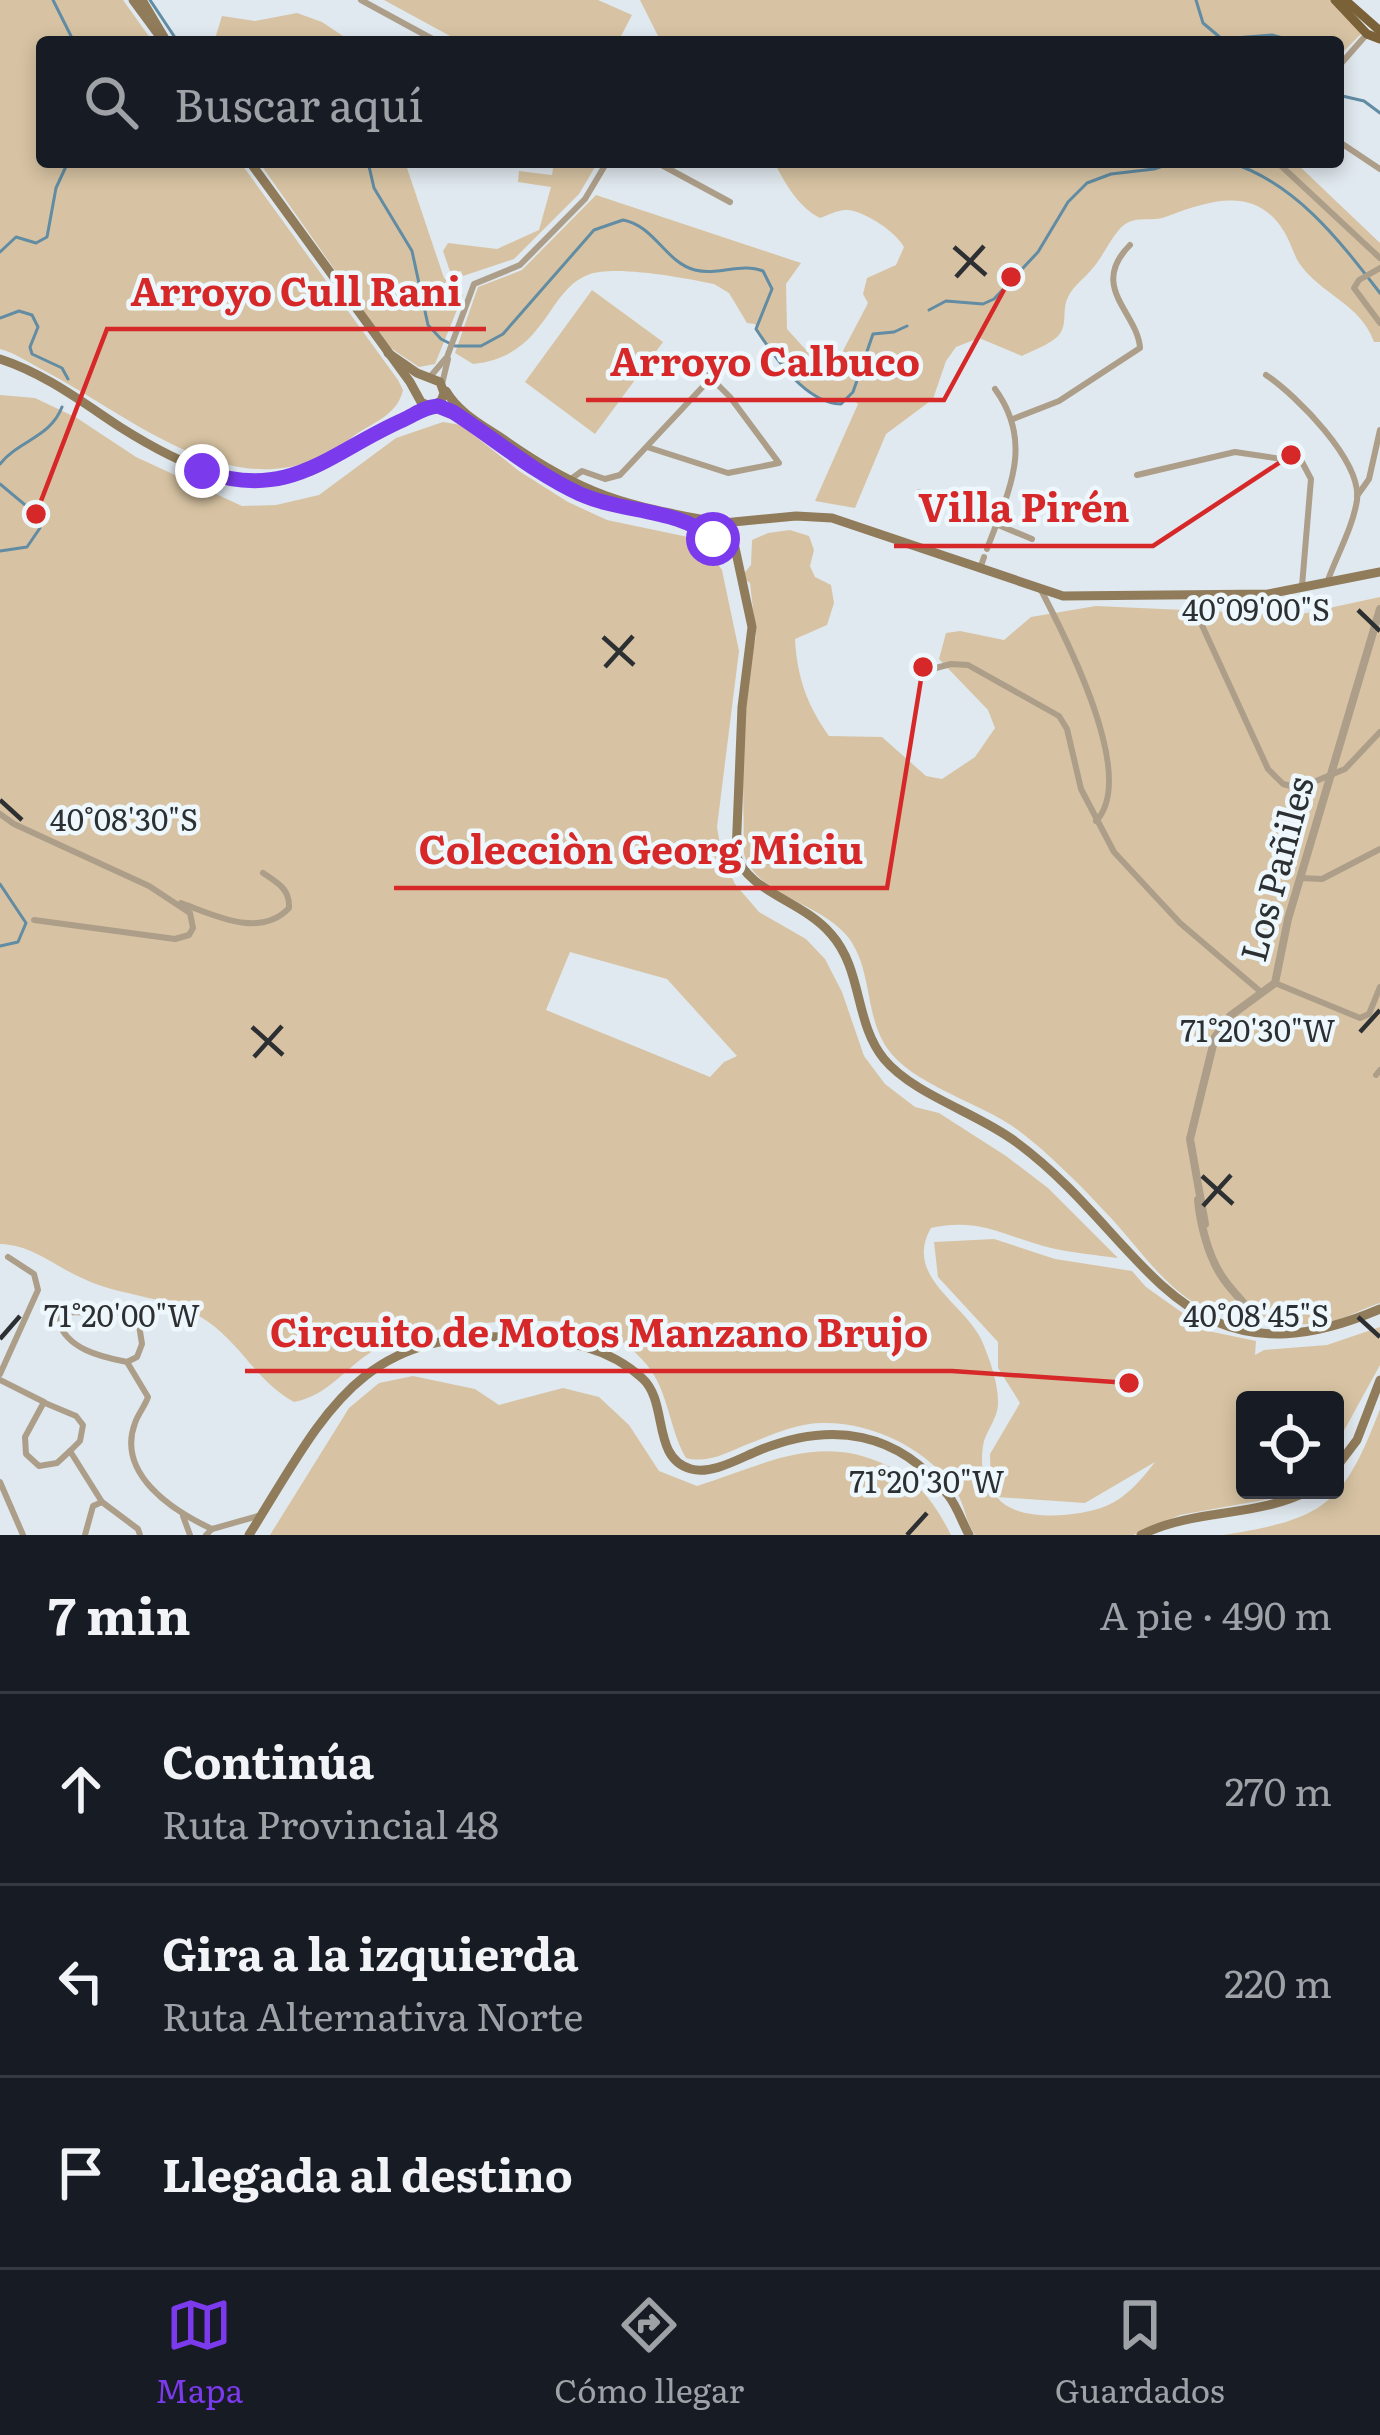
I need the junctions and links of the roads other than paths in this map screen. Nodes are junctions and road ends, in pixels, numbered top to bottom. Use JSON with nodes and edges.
{"nodes":[{"id":1,"x":133,"y":0,"type":"edge"},
{"id":2,"x":142,"y":0,"type":"edge"},
{"id":3,"x":361,"y":0,"type":"edge"},
{"id":4,"x":1335,"y":0,"type":"edge"},
{"id":5,"x":1345,"y":0,"type":"edge"},
{"id":6,"x":1375,"y":30,"type":"edge"},
{"id":7,"x":160,"y":36,"type":"edge"},
{"id":8,"x":162,"y":36,"type":"edge"},
{"id":9,"x":427,"y":36,"type":"edge"},
{"id":10,"x":1344,"y":61,"type":"edge"},
{"id":11,"x":1344,"y":145,"type":"edge"},
{"id":12,"x":254,"y":168,"type":"edge"},
{"id":13,"x":603,"y":168,"type":"edge"},
{"id":14,"x":667,"y":168,"type":"edge"},
{"id":15,"x":1283,"y":168,"type":"edge"},
{"id":16,"x":1380,"y":169,"type":"edge"},
{"id":17,"x":730,"y":202,"type":"dead end"},
{"id":18,"x":1130,"y":244,"type":"dead end"},
{"id":19,"x":1380,"y":258,"type":"edge"},
{"id":20,"x":1376,"y":270,"type":"edge"},
{"id":21,"x":1380,"y":323,"type":"edge"},
{"id":22,"x":386,"y":349,"type":"junction"},
{"id":23,"x":449,"y":351,"type":"junction"},
{"id":24,"x":689,"y":356,"type":"dead end"},
{"id":25,"x":0,"y":358,"type":"edge"},
{"id":26,"x":1266,"y":374,"type":"dead end"},
{"id":27,"x":428,"y":378,"type":"junction"},
{"id":28,"x":711,"y":378,"type":"junction"},
{"id":29,"x":443,"y":386,"type":"junction"},
{"id":30,"x":994,"y":389,"type":"dead end"},
{"id":31,"x":417,"y":394,"type":"junction"},
{"id":32,"x":432,"y":406,"type":"junction"},
{"id":33,"x":1013,"y":418,"type":"junction"},
{"id":34,"x":397,"y":422,"type":"junction"},
{"id":35,"x":1380,"y":430,"type":"edge"},
{"id":36,"x":645,"y":450,"type":"junction"},
{"id":37,"x":1137,"y":475,"type":"dead end"},
{"id":38,"x":567,"y":485,"type":"junction"},
{"id":39,"x":919,"y":492,"type":"dead end"},
{"id":40,"x":1357,"y":496,"type":"junction"},
{"id":41,"x":997,"y":522,"type":"junction"},
{"id":42,"x":727,"y":530,"type":"junction"},
{"id":43,"x":1031,"y":539,"type":"dead end"},
{"id":44,"x":714,"y":540,"type":"junction"},
{"id":45,"x":980,"y":569,"type":"junction"},
{"id":46,"x":1380,"y":572,"type":"edge"},
{"id":47,"x":740,"y":577,"type":"junction"},
{"id":48,"x":1327,"y":583,"type":"junction"},
{"id":49,"x":1301,"y":589,"type":"junction"},
{"id":50,"x":1042,"y":592,"type":"junction"},
{"id":51,"x":1189,"y":597,"type":"junction"},
{"id":52,"x":1380,"y":609,"type":"edge"},
{"id":53,"x":916,"y":673,"type":"dead end"},
{"id":54,"x":1380,"y":732,"type":"edge"},
{"id":55,"x":1331,"y":772,"type":"junction"},
{"id":56,"x":0,"y":814,"type":"edge"},
{"id":57,"x":1096,"y":821,"type":"junction"},
{"id":58,"x":1380,"y":849,"type":"edge"},
{"id":59,"x":263,"y":874,"type":"dead end"},
{"id":60,"x":1300,"y":878,"type":"junction"},
{"id":61,"x":177,"y":902,"type":"junction"},
{"id":62,"x":34,"y":920,"type":"dead end"},
{"id":63,"x":1275,"y":983,"type":"junction"},
{"id":64,"x":1380,"y":988,"type":"edge"},
{"id":65,"x":1261,"y":992,"type":"junction"},
{"id":66,"x":8,"y":1257,"type":"dead end"},
{"id":67,"x":1380,"y":1309,"type":"edge"},
{"id":68,"x":1258,"y":1332,"type":"junction"},
{"id":69,"x":127,"y":1362,"type":"junction"},
{"id":70,"x":0,"y":1377,"type":"edge"},
{"id":71,"x":1380,"y":1381,"type":"edge"},
{"id":72,"x":44,"y":1402,"type":"junction"},
{"id":73,"x":70,"y":1451,"type":"junction"},
{"id":74,"x":1344,"y":1457,"type":"edge"},
{"id":75,"x":0,"y":1482,"type":"edge"},
{"id":76,"x":1288,"y":1499,"type":"edge"},
{"id":77,"x":102,"y":1502,"type":"junction"},
{"id":78,"x":262,"y":1515,"type":"junction"},
{"id":79,"x":183,"y":1516,"type":"junction"},
{"id":80,"x":209,"y":1532,"type":"edge"},
{"id":81,"x":23,"y":1535,"type":"edge"},
{"id":82,"x":85,"y":1535,"type":"edge"},
{"id":83,"x":140,"y":1535,"type":"edge"},
{"id":84,"x":190,"y":1535,"type":"edge"},
{"id":85,"x":249,"y":1535,"type":"edge"},
{"id":86,"x":969,"y":1535,"type":"edge"},
{"id":87,"x":1141,"y":1535,"type":"edge"}],
"edges":[{"from":1,"to":7,"type":"main road"},
{"from":2,"to":8,"type":"main road"},
{"from":3,"to":9,"type":"street"},
{"from":4,"to":6,"type":"main road"},
{"from":5,"to":6,"type":"main road"},
{"from":6,"to":10,"type":"street"},
{"from":11,"to":16,"type":"street"},
{"from":12,"to":22,"type":"main road"},
{"from":13,"to":23,"type":"street"},
{"from":14,"to":17,"type":"street"},
{"from":15,"to":19,"type":"street"},
{"from":18,"to":33,"type":"street"},
{"from":20,"to":21,"type":"street"},
{"from":22,"to":27,"type":"main road"},
{"from":22,"to":31,"type":"main road"},
{"from":23,"to":27,"type":"street"},
{"from":23,"to":29,"type":"street"},
{"from":24,"to":28,"type":"street"},
{"from":25,"to":34,"type":"main road"},
{"from":26,"to":40,"type":"street"},
{"from":27,"to":29,"type":"main road"},
{"from":27,"to":31,"type":"main road"},
{"from":28,"to":36,"type":"street"},
{"from":28,"to":36,"type":"street"},
{"from":29,"to":32,"type":"main road"},
{"from":29,"to":38,"type":"main road"},
{"from":30,"to":33,"type":"street"},
{"from":31,"to":32,"type":"main road"},
{"from":31,"to":34,"type":"main road"},
{"from":32,"to":34,"type":"main road"},
{"from":32,"to":38,"type":"main road"},
{"from":33,"to":41,"type":"street"},
{"from":35,"to":40,"type":"street"},
{"from":36,"to":38,"type":"street"},
{"from":37,"to":49,"type":"street"},
{"from":38,"to":42,"type":"main road"},
{"from":38,"to":44,"type":"main road"},
{"from":39,"to":41,"type":"street"},
{"from":40,"to":48,"type":"street"},
{"from":41,"to":43,"type":"street"},
{"from":41,"to":45,"type":"street"},
{"from":42,"to":44,"type":"main road"},
{"from":42,"to":44,"type":"main road"},
{"from":42,"to":45,"type":"main road"},
{"from":42,"to":47,"type":"main road"},
{"from":44,"to":47,"type":"main road"},
{"from":45,"to":50,"type":"main road"},
{"from":46,"to":48,"type":"main road"},
{"from":47,"to":68,"type":"main road"},
{"from":48,"to":49,"type":"main road"},
{"from":49,"to":51,"type":"main road"},
{"from":50,"to":51,"type":"main road"},
{"from":50,"to":57,"type":"street"},
{"from":51,"to":55,"type":"street"},
{"from":52,"to":55,"type":"street","name":"Los Pañiles"},
{"from":53,"to":57,"type":"street"},
{"from":54,"to":55,"type":"street"},
{"from":55,"to":60,"type":"street","name":"Los Pañiles"},
{"from":56,"to":61,"type":"street"},
{"from":57,"to":65,"type":"street"},
{"from":58,"to":60,"type":"street"},
{"from":59,"to":61,"type":"street"},
{"from":60,"to":63,"type":"street","name":"Los Pañiles"},
{"from":61,"to":62,"type":"street"},
{"from":63,"to":64,"type":"street"},
{"from":63,"to":65,"type":"street","name":"Los Pañiles"},
{"from":65,"to":68,"type":"street","name":"Los Pañiles"},
{"from":66,"to":70,"type":"street"},
{"from":67,"to":68,"type":"main road"},
{"from":69,"to":69,"type":"street"},
{"from":69,"to":79,"type":"street"},
{"from":70,"to":72,"type":"street"},
{"from":71,"to":74,"type":"main road"},
{"from":72,"to":73,"type":"street"},
{"from":72,"to":73,"type":"street"},
{"from":73,"to":77,"type":"street"},
{"from":75,"to":81,"type":"street"},
{"from":76,"to":87,"type":"main road"},
{"from":77,"to":82,"type":"street"},
{"from":77,"to":83,"type":"street"},
{"from":78,"to":80,"type":"street"},
{"from":78,"to":85,"type":"main road"},
{"from":78,"to":86,"type":"main road"},
{"from":79,"to":80,"type":"street"},
{"from":79,"to":84,"type":"street"}]}
